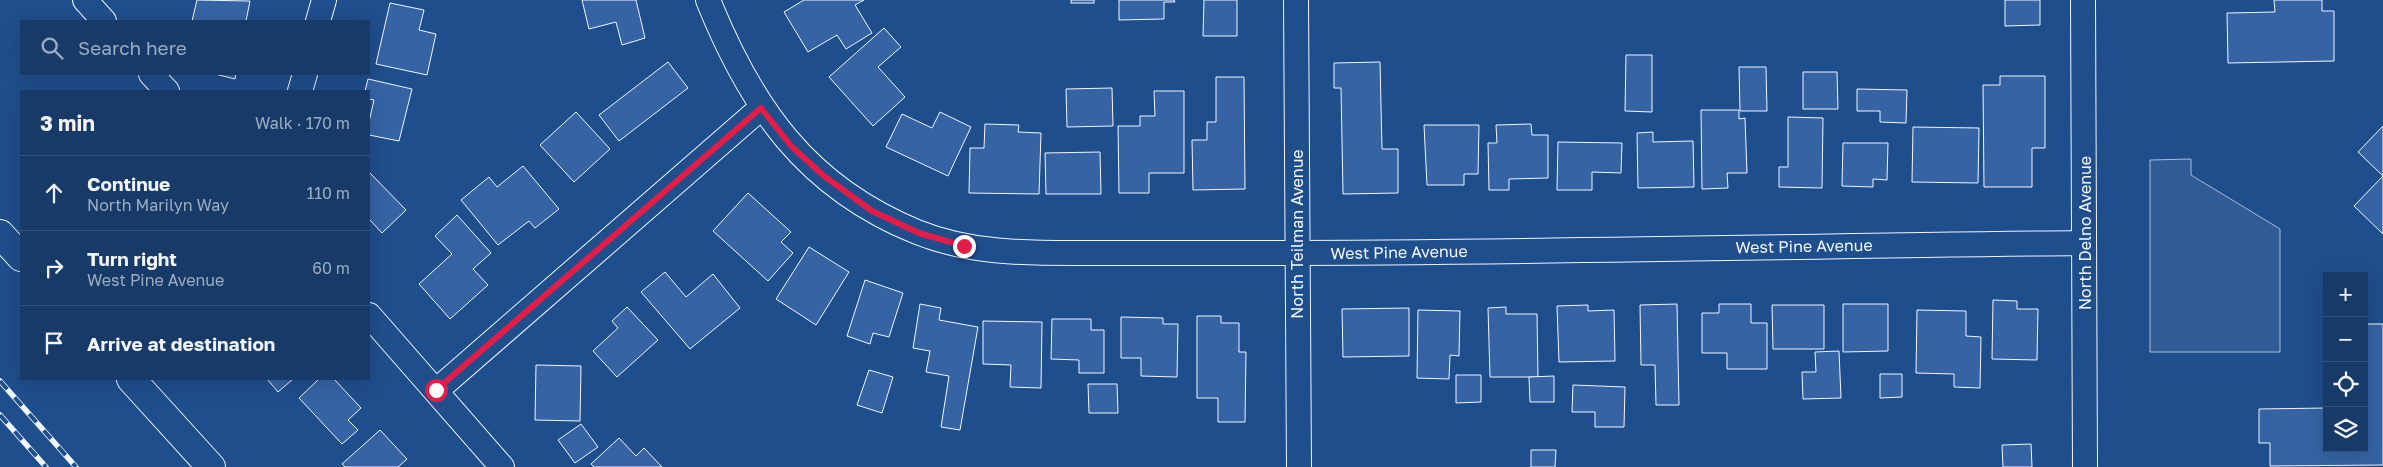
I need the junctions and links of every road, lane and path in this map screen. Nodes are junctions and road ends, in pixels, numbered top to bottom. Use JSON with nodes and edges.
{"nodes":[{"id":1,"x":85,"y":0,"type":"edge"},
{"id":2,"x":324,"y":0,"type":"edge"},
{"id":3,"x":708,"y":0,"type":"edge"},
{"id":4,"x":1296,"y":0,"type":"edge"},
{"id":5,"x":2083,"y":0,"type":"edge"},
{"id":6,"x":103,"y":20,"type":"edge"},
{"id":7,"x":318,"y":20,"type":"edge"},
{"id":8,"x":153,"y":75,"type":"edge"},
{"id":9,"x":305,"y":75,"type":"edge"},
{"id":10,"x":166,"y":90,"type":"edge"},
{"id":11,"x":300,"y":90,"type":"edge"},
{"id":12,"x":761,"y":108,"type":"junction"},
{"id":13,"x":0,"y":234,"type":"edge"},
{"id":14,"x":2084,"y":243,"type":"junction"},
{"id":15,"x":1297,"y":253,"type":"junction"},
{"id":16,"x":20,"y":256,"type":"edge"},
{"id":17,"x":370,"y":316,"type":"edge"},
{"id":18,"x":132,"y":380,"type":"edge"},
{"id":19,"x":436,"y":390,"type":"junction"},
{"id":20,"x":211,"y":467,"type":"edge"},
{"id":21,"x":502,"y":467,"type":"edge"},
{"id":22,"x":1298,"y":467,"type":"edge"},
{"id":23,"x":2085,"y":467,"type":"edge"}],
"edges":[{"from":1,"to":6,"type":"street"},
{"from":2,"to":7,"type":"street"},
{"from":3,"to":12,"type":"street","name":"West Pine Avenue"},
{"from":4,"to":15,"type":"street","name":"North Teilman Avenue"},
{"from":5,"to":14,"type":"street","name":"North Delno Avenue"},
{"from":8,"to":10,"type":"street"},
{"from":9,"to":11,"type":"street"},
{"from":12,"to":15,"type":"street","name":"West Pine Avenue"},
{"from":12,"to":19,"type":"street"},
{"from":13,"to":16,"type":"street"},
{"from":14,"to":15,"type":"street","name":"West Pine Avenue"},
{"from":14,"to":23,"type":"street","name":"North Delno Avenue"},
{"from":15,"to":22,"type":"street","name":"North Teilman Avenue"},
{"from":17,"to":19,"type":"street"},
{"from":18,"to":20,"type":"street"},
{"from":19,"to":21,"type":"street"}]}
